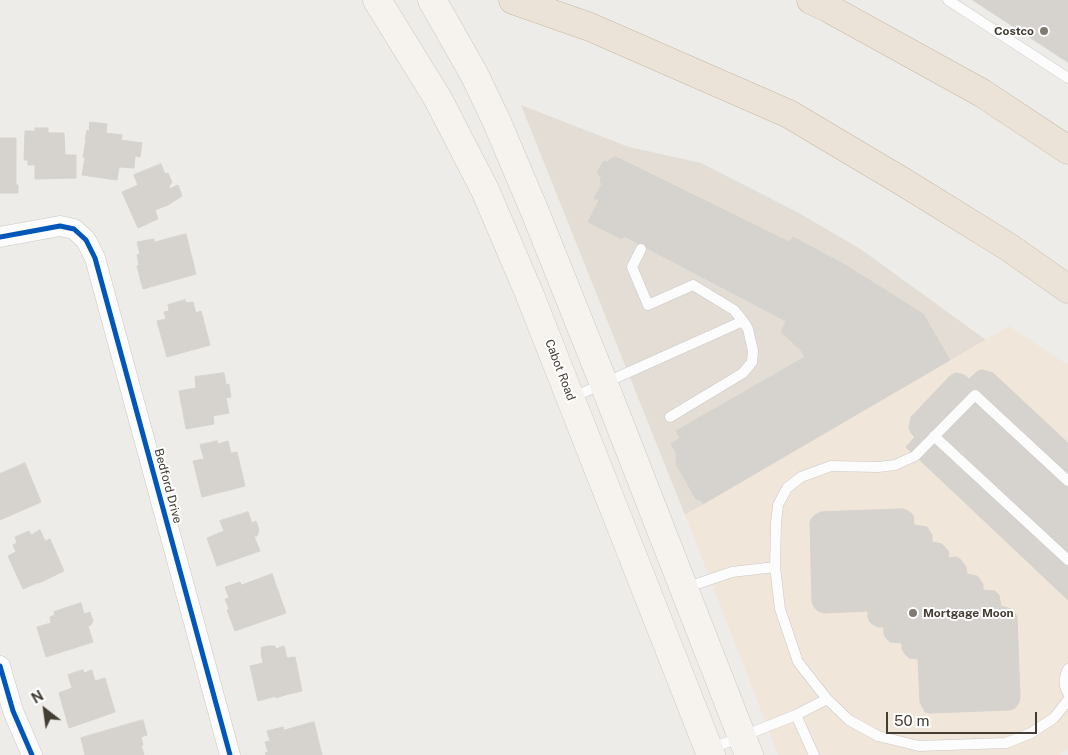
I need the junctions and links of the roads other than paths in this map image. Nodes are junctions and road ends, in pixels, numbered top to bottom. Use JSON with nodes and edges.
{"nodes":[{"id":1,"x":377,"y":0,"type":"edge"},
{"id":2,"x":432,"y":0,"type":"edge"},
{"id":3,"x":513,"y":0,"type":"edge"},
{"id":4,"x":811,"y":0,"type":"edge"},
{"id":5,"x":948,"y":0,"type":"edge"},
{"id":6,"x":1068,"y":78,"type":"edge"},
{"id":7,"x":1068,"y":150,"type":"edge"},
{"id":8,"x":0,"y":236,"type":"edge"},
{"id":9,"x":641,"y":249,"type":"dead end"},
{"id":10,"x":1068,"y":289,"type":"edge"},
{"id":11,"x":744,"y":321,"type":"junction"},
{"id":12,"x":604,"y":384,"type":"junction"},
{"id":13,"x":571,"y":398,"type":"junction"},
{"id":14,"x":670,"y":417,"type":"dead end"},
{"id":15,"x":934,"y":436,"type":"junction"},
{"id":16,"x":1068,"y":481,"type":"edge"},
{"id":17,"x":1068,"y":560,"type":"edge"},
{"id":18,"x":775,"y":568,"type":"junction"},
{"id":19,"x":684,"y":588,"type":"junction"},
{"id":20,"x":0,"y":666,"type":"edge"},
{"id":21,"x":1068,"y":669,"type":"edge"},
{"id":22,"x":1068,"y":693,"type":"edge"},
{"id":23,"x":827,"y":699,"type":"junction"},
{"id":24,"x":1068,"y":700,"type":"edge"},
{"id":25,"x":7,"y":713,"type":"edge"},
{"id":26,"x":796,"y":714,"type":"junction"},
{"id":27,"x":746,"y":745,"type":"edge"},
{"id":28,"x":949,"y":750,"type":"edge"},
{"id":29,"x":710,"y":752,"type":"edge"},
{"id":30,"x":32,"y":755,"type":"edge"},
{"id":31,"x":230,"y":755,"type":"edge"},
{"id":32,"x":814,"y":755,"type":"edge"}],
"edges":[{"from":1,"to":13,"type":"main road","name":"Cabot Road"},
{"from":2,"to":12,"type":"main road"},
{"from":3,"to":10,"type":"highway"},
{"from":4,"to":7,"type":"highway"},
{"from":5,"to":6,"type":"lane"},
{"from":8,"to":31,"type":"street","name":"Bedford Drive"},
{"from":9,"to":11,"type":"lane"},
{"from":11,"to":12,"type":"lane"},
{"from":11,"to":14,"type":"lane"},
{"from":12,"to":13,"type":"lane"},
{"from":12,"to":19,"type":"main road"},
{"from":13,"to":29,"type":"main road","name":"Cabot Road"},
{"from":15,"to":16,"type":"lane"},
{"from":15,"to":17,"type":"lane"},
{"from":15,"to":18,"type":"lane"},
{"from":18,"to":19,"type":"lane"},
{"from":18,"to":23,"type":"lane"},
{"from":19,"to":27,"type":"main road"},
{"from":20,"to":25,"type":"street"},
{"from":21,"to":22,"type":"lane"},
{"from":23,"to":26,"type":"lane"},
{"from":23,"to":28,"type":"lane"},
{"from":24,"to":28,"type":"lane"},
{"from":25,"to":30,"type":"street"},
{"from":26,"to":27,"type":"lane"},
{"from":26,"to":32,"type":"lane"},
{"from":27,"to":29,"type":"lane"}]}
